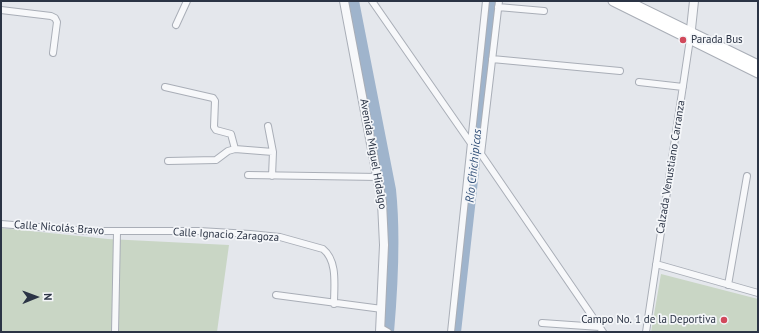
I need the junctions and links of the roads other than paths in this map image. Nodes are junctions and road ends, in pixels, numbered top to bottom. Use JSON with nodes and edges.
{"nodes":[{"id":1,"x":187,"y":1,"type":"edge"},
{"id":2,"x":344,"y":1,"type":"edge"},
{"id":3,"x":372,"y":1,"type":"edge"},
{"id":4,"x":486,"y":1,"type":"edge"},
{"id":5,"x":613,"y":1,"type":"edge"},
{"id":6,"x":627,"y":1,"type":"edge"},
{"id":7,"x":694,"y":1,"type":"edge"},
{"id":8,"x":499,"y":4,"type":"edge"},
{"id":9,"x":1,"y":10,"type":"edge"},
{"id":10,"x":544,"y":11,"type":"dead end"},
{"id":11,"x":176,"y":25,"type":"dead end"},
{"id":12,"x":690,"y":35,"type":"junction"},
{"id":13,"x":53,"y":53,"type":"dead end"},
{"id":14,"x":492,"y":59,"type":"junction"},
{"id":15,"x":758,"y":65,"type":"edge"},
{"id":16,"x":620,"y":71,"type":"dead end"},
{"id":17,"x":758,"y":73,"type":"edge"},
{"id":18,"x":639,"y":82,"type":"dead end"},
{"id":19,"x":165,"y":87,"type":"dead end"},
{"id":20,"x":683,"y":87,"type":"junction"},
{"id":21,"x":268,"y":126,"type":"dead end"},
{"id":22,"x":471,"y":143,"type":"junction"},
{"id":23,"x":235,"y":149,"type":"junction"},
{"id":24,"x":273,"y":152,"type":"junction"},
{"id":25,"x":480,"y":152,"type":"junction"},
{"id":26,"x":168,"y":160,"type":"dead end"},
{"id":27,"x":248,"y":175,"type":"dead end"},
{"id":28,"x":272,"y":176,"type":"junction"},
{"id":29,"x":747,"y":176,"type":"dead end"},
{"id":30,"x":379,"y":178,"type":"junction"},
{"id":31,"x":1,"y":224,"type":"edge"},
{"id":32,"x":117,"y":232,"type":"junction"},
{"id":33,"x":656,"y":264,"type":"junction"},
{"id":34,"x":728,"y":285,"type":"junction"},
{"id":35,"x":758,"y":293,"type":"edge"},
{"id":36,"x":276,"y":295,"type":"dead end"},
{"id":37,"x":334,"y":304,"type":"junction"},
{"id":38,"x":382,"y":309,"type":"junction"},
{"id":39,"x":542,"y":322,"type":"dead end"},
{"id":40,"x":383,"y":330,"type":"edge"},
{"id":41,"x":602,"y":330,"type":"edge"},
{"id":42,"x":115,"y":332,"type":"edge"},
{"id":43,"x":451,"y":332,"type":"edge"},
{"id":44,"x":646,"y":332,"type":"edge"}],
"edges":[{"from":1,"to":11,"type":"street"},
{"from":2,"to":30,"type":"street","name":"Avenida Miguel Hidalgo"},
{"from":3,"to":22,"type":"street"},
{"from":4,"to":22,"type":"street"},
{"from":5,"to":12,"type":"main road"},
{"from":6,"to":12,"type":"main road"},
{"from":7,"to":12,"type":"street","name":"Calzada Venustiano Carranza"},
{"from":8,"to":10,"type":"street"},
{"from":8,"to":14,"type":"street"},
{"from":9,"to":13,"type":"street"},
{"from":12,"to":15,"type":"main road"},
{"from":12,"to":17,"type":"main road"},
{"from":12,"to":20,"type":"street","name":"Calzada Venustiano Carranza"},
{"from":14,"to":16,"type":"street"},
{"from":14,"to":25,"type":"street"},
{"from":18,"to":20,"type":"street"},
{"from":19,"to":23,"type":"street"},
{"from":20,"to":33,"type":"street","name":"Calzada Venustiano Carranza"},
{"from":21,"to":24,"type":"street"},
{"from":22,"to":25,"type":"street"},
{"from":22,"to":43,"type":"street"},
{"from":23,"to":24,"type":"street"},
{"from":23,"to":26,"type":"street"},
{"from":24,"to":28,"type":"street"},
{"from":25,"to":41,"type":"street"},
{"from":27,"to":28,"type":"street"},
{"from":28,"to":30,"type":"street"},
{"from":29,"to":34,"type":"street"},
{"from":30,"to":38,"type":"street","name":"Avenida Miguel Hidalgo"},
{"from":31,"to":32,"type":"street","name":"Calle Nicolás Bravo"},
{"from":32,"to":37,"type":"street","name":"Calle Ignacio Zaragoza"},
{"from":32,"to":42,"type":"street"},
{"from":33,"to":34,"type":"street"},
{"from":33,"to":44,"type":"street","name":"Calzada Venustiano Carranza"},
{"from":34,"to":35,"type":"street"},
{"from":36,"to":37,"type":"street"},
{"from":37,"to":38,"type":"street"},
{"from":38,"to":40,"type":"street","name":"Avenida Miguel Hidalgo"},
{"from":39,"to":41,"type":"street"}]}
